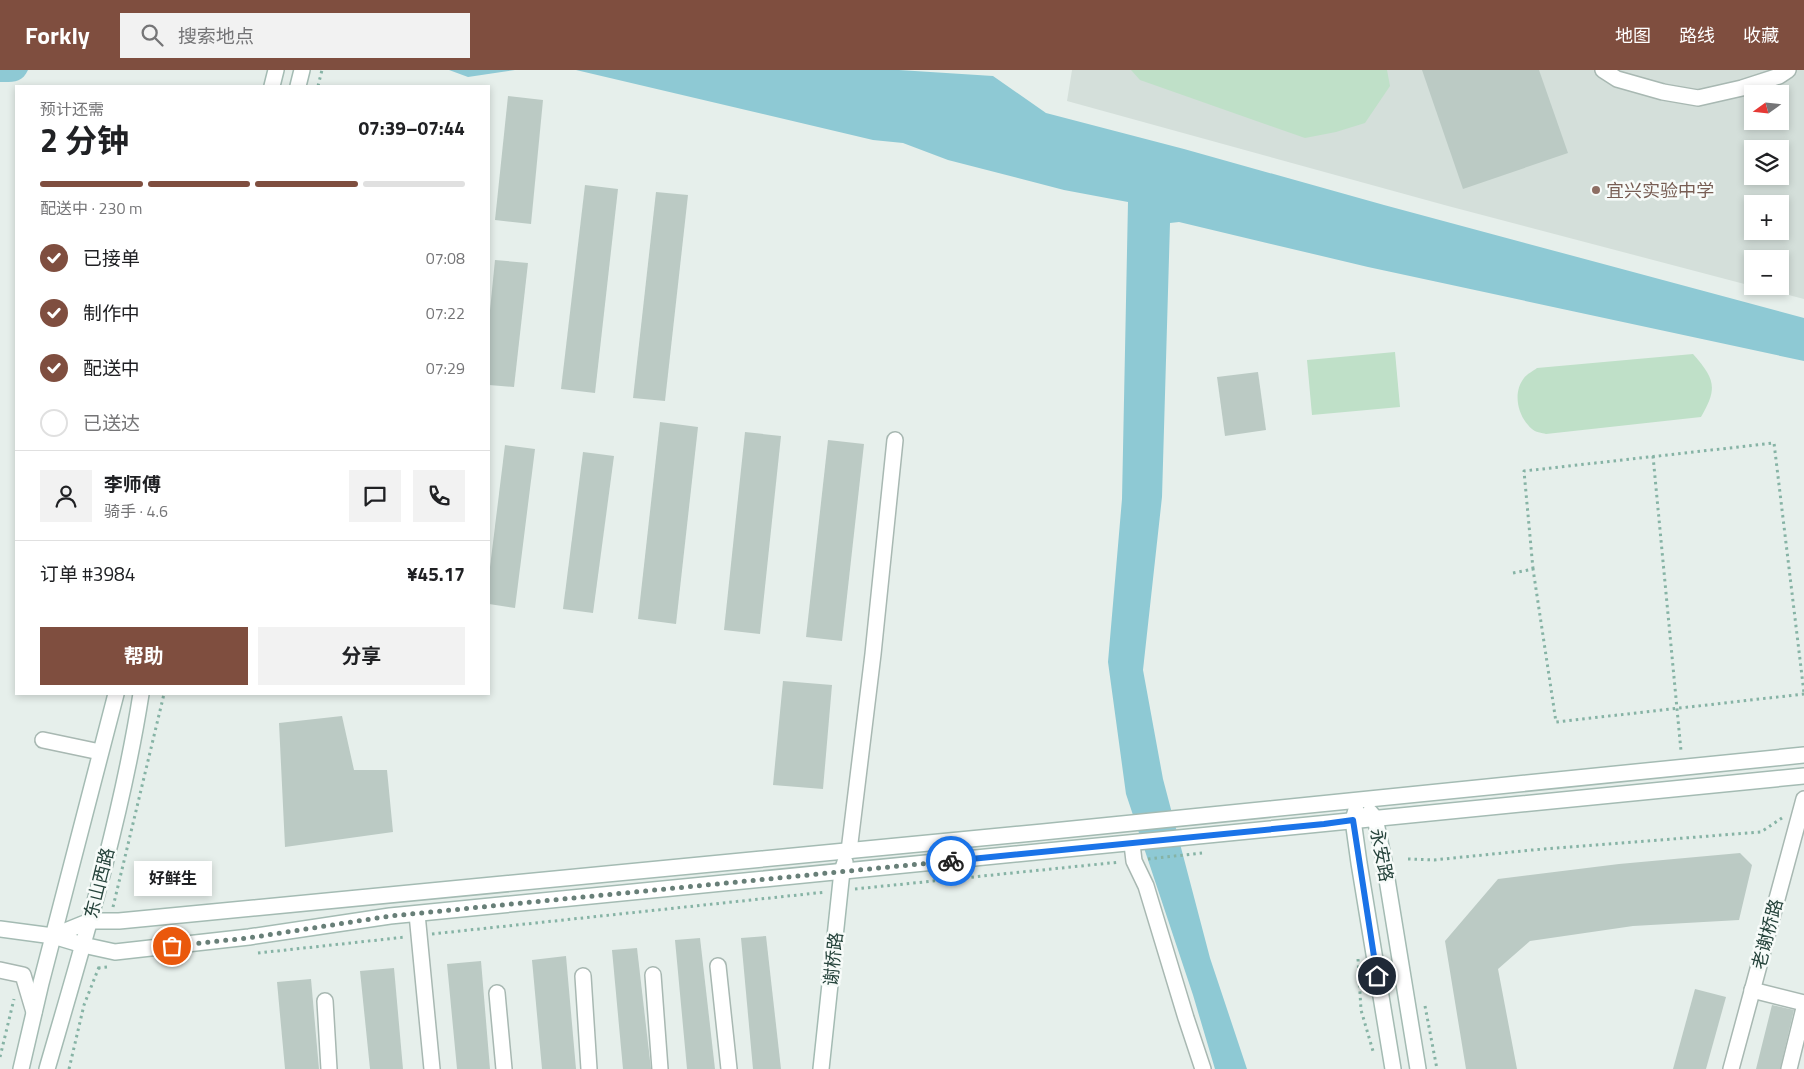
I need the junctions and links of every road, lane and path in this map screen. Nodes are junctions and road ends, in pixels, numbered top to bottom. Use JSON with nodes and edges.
{"nodes":[{"id":1,"x":276,"y":70,"type":"edge"},
{"id":2,"x":302,"y":70,"type":"edge"},
{"id":3,"x":322,"y":70,"type":"edge"},
{"id":4,"x":1603,"y":70,"type":"edge"},
{"id":5,"x":1788,"y":70,"type":"edge"},
{"id":6,"x":272,"y":85,"type":"edge"},
{"id":7,"x":298,"y":85,"type":"edge"},
{"id":8,"x":318,"y":85,"type":"edge"},
{"id":9,"x":895,"y":440,"type":"dead end"},
{"id":10,"x":1652,"y":456,"type":"junction"},
{"id":11,"x":1533,"y":569,"type":"junction"},
{"id":12,"x":1513,"y":573,"type":"dead end"},
{"id":13,"x":1804,"y":694,"type":"edge"},
{"id":14,"x":116,"y":695,"type":"edge"},
{"id":15,"x":141,"y":695,"type":"edge"},
{"id":16,"x":1676,"y":708,"type":"junction"},
{"id":17,"x":43,"y":740,"type":"dead end"},
{"id":18,"x":100,"y":752,"type":"junction"},
{"id":19,"x":1681,"y":752,"type":"dead end"},
{"id":20,"x":1804,"y":755,"type":"edge"},
{"id":21,"x":1804,"y":776,"type":"edge"},
{"id":22,"x":1360,"y":799,"type":"junction"},
{"id":23,"x":1803,"y":802,"type":"edge"},
{"id":24,"x":1375,"y":818,"type":"junction"},
{"id":25,"x":1353,"y":820,"type":"junction"},
{"id":26,"x":1132,"y":844,"type":"junction"},
{"id":27,"x":849,"y":851,"type":"junction"},
{"id":28,"x":1211,"y":852,"type":"dead end"},
{"id":29,"x":1408,"y":858,"type":"dead end"},
{"id":30,"x":1134,"y":861,"type":"junction"},
{"id":31,"x":842,"y":871,"type":"junction"},
{"id":32,"x":840,"y":890,"type":"junction"},
{"id":33,"x":417,"y":914,"type":"junction"},
{"id":34,"x":90,"y":921,"type":"junction"},
{"id":35,"x":0,"y":929,"type":"edge"},
{"id":36,"x":53,"y":936,"type":"junction"},
{"id":37,"x":419,"y":936,"type":"junction"},
{"id":38,"x":83,"y":945,"type":"junction"},
{"id":39,"x":256,"y":953,"type":"dead end"},
{"id":40,"x":718,"y":966,"type":"dead end"},
{"id":41,"x":112,"y":967,"type":"dead end"},
{"id":42,"x":98,"y":968,"type":"dead end"},
{"id":43,"x":0,"y":970,"type":"edge"},
{"id":44,"x":653,"y":975,"type":"dead end"},
{"id":45,"x":583,"y":976,"type":"dead end"},
{"id":46,"x":15,"y":990,"type":"dead end"},
{"id":47,"x":1752,"y":990,"type":"junction"},
{"id":48,"x":497,"y":993,"type":"dead end"},
{"id":49,"x":325,"y":1001,"type":"dead end"},
{"id":50,"x":1804,"y":1010,"type":"edge"},
{"id":51,"x":34,"y":1012,"type":"junction"},
{"id":52,"x":0,"y":1057,"type":"edge"},
{"id":53,"x":1804,"y":1064,"type":"edge"},
{"id":54,"x":21,"y":1069,"type":"edge"},
{"id":55,"x":48,"y":1069,"type":"edge"},
{"id":56,"x":329,"y":1069,"type":"edge"},
{"id":57,"x":432,"y":1069,"type":"edge"},
{"id":58,"x":504,"y":1069,"type":"edge"},
{"id":59,"x":589,"y":1069,"type":"edge"},
{"id":60,"x":660,"y":1069,"type":"edge"},
{"id":61,"x":729,"y":1069,"type":"edge"},
{"id":62,"x":822,"y":1069,"type":"edge"},
{"id":63,"x":1203,"y":1069,"type":"edge"},
{"id":64,"x":1393,"y":1069,"type":"edge"},
{"id":65,"x":1418,"y":1069,"type":"edge"},
{"id":66,"x":1731,"y":1069,"type":"edge"},
{"id":67,"x":1789,"y":1069,"type":"edge"},
{"id":68,"x":1796,"y":1069,"type":"edge"}],
"edges":[{"from":1,"to":6,"type":"main road"},
{"from":2,"to":7,"type":"main road"},
{"from":3,"to":8,"type":"path"},
{"from":4,"to":5,"type":"main road"},
{"from":9,"to":27,"type":"main road","name":"谢桥路"},
{"from":10,"to":11,"type":"path"},
{"from":10,"to":13,"type":"path"},
{"from":10,"to":16,"type":"path"},
{"from":11,"to":12,"type":"path"},
{"from":11,"to":16,"type":"path"},
{"from":13,"to":16,"type":"path"},
{"from":14,"to":18,"type":"main road","name":"东山西路"},
{"from":15,"to":34,"type":"main road","name":"东山西路"},
{"from":16,"to":19,"type":"path"},
{"from":17,"to":18,"type":"main road"},
{"from":18,"to":36,"type":"main road","name":"东山西路"},
{"from":20,"to":22,"type":"main road"},
{"from":21,"to":24,"type":"main road"},
{"from":22,"to":24,"type":"main road","name":"永安路"},
{"from":22,"to":25,"type":"main road","name":"永安路"},
{"from":22,"to":27,"type":"main road"},
{"from":23,"to":29,"type":"path"},
{"from":23,"to":47,"type":"main road","name":"老谢桥路"},
{"from":24,"to":25,"type":"main road"},
{"from":24,"to":65,"type":"main road","name":"永安路"},
{"from":25,"to":26,"type":"main road"},
{"from":25,"to":64,"type":"main road","name":"永安路"},
{"from":26,"to":30,"type":"main road"},
{"from":26,"to":31,"type":"main road"},
{"from":27,"to":31,"type":"main road","name":"谢桥路"},
{"from":27,"to":34,"type":"main road"},
{"from":28,"to":30,"type":"path"},
{"from":30,"to":32,"type":"path"},
{"from":30,"to":63,"type":"main road"},
{"from":31,"to":32,"type":"main road","name":"谢桥路"},
{"from":31,"to":33,"type":"main road"},
{"from":32,"to":37,"type":"path"},
{"from":32,"to":62,"type":"main road","name":"谢桥路"},
{"from":33,"to":37,"type":"main road"},
{"from":33,"to":38,"type":"main road"},
{"from":34,"to":36,"type":"main road"},
{"from":34,"to":38,"type":"main road","name":"东山西路"},
{"from":35,"to":36,"type":"main road"},
{"from":36,"to":38,"type":"main road"},
{"from":36,"to":51,"type":"main road","name":"东山西路"},
{"from":37,"to":39,"type":"path"},
{"from":37,"to":57,"type":"main road"},
{"from":38,"to":55,"type":"main road","name":"东山西路"},
{"from":40,"to":61,"type":"main road"},
{"from":41,"to":42,"type":"path"},
{"from":43,"to":51,"type":"main road"},
{"from":44,"to":60,"type":"main road"},
{"from":45,"to":59,"type":"main road"},
{"from":46,"to":52,"type":"path"},
{"from":47,"to":50,"type":"main road"},
{"from":47,"to":66,"type":"main road","name":"老谢桥路"},
{"from":48,"to":58,"type":"main road"},
{"from":49,"to":56,"type":"main road"},
{"from":50,"to":67,"type":"main road"},
{"from":51,"to":54,"type":"main road","name":"东山西路"},
{"from":53,"to":68,"type":"main road"}]}
